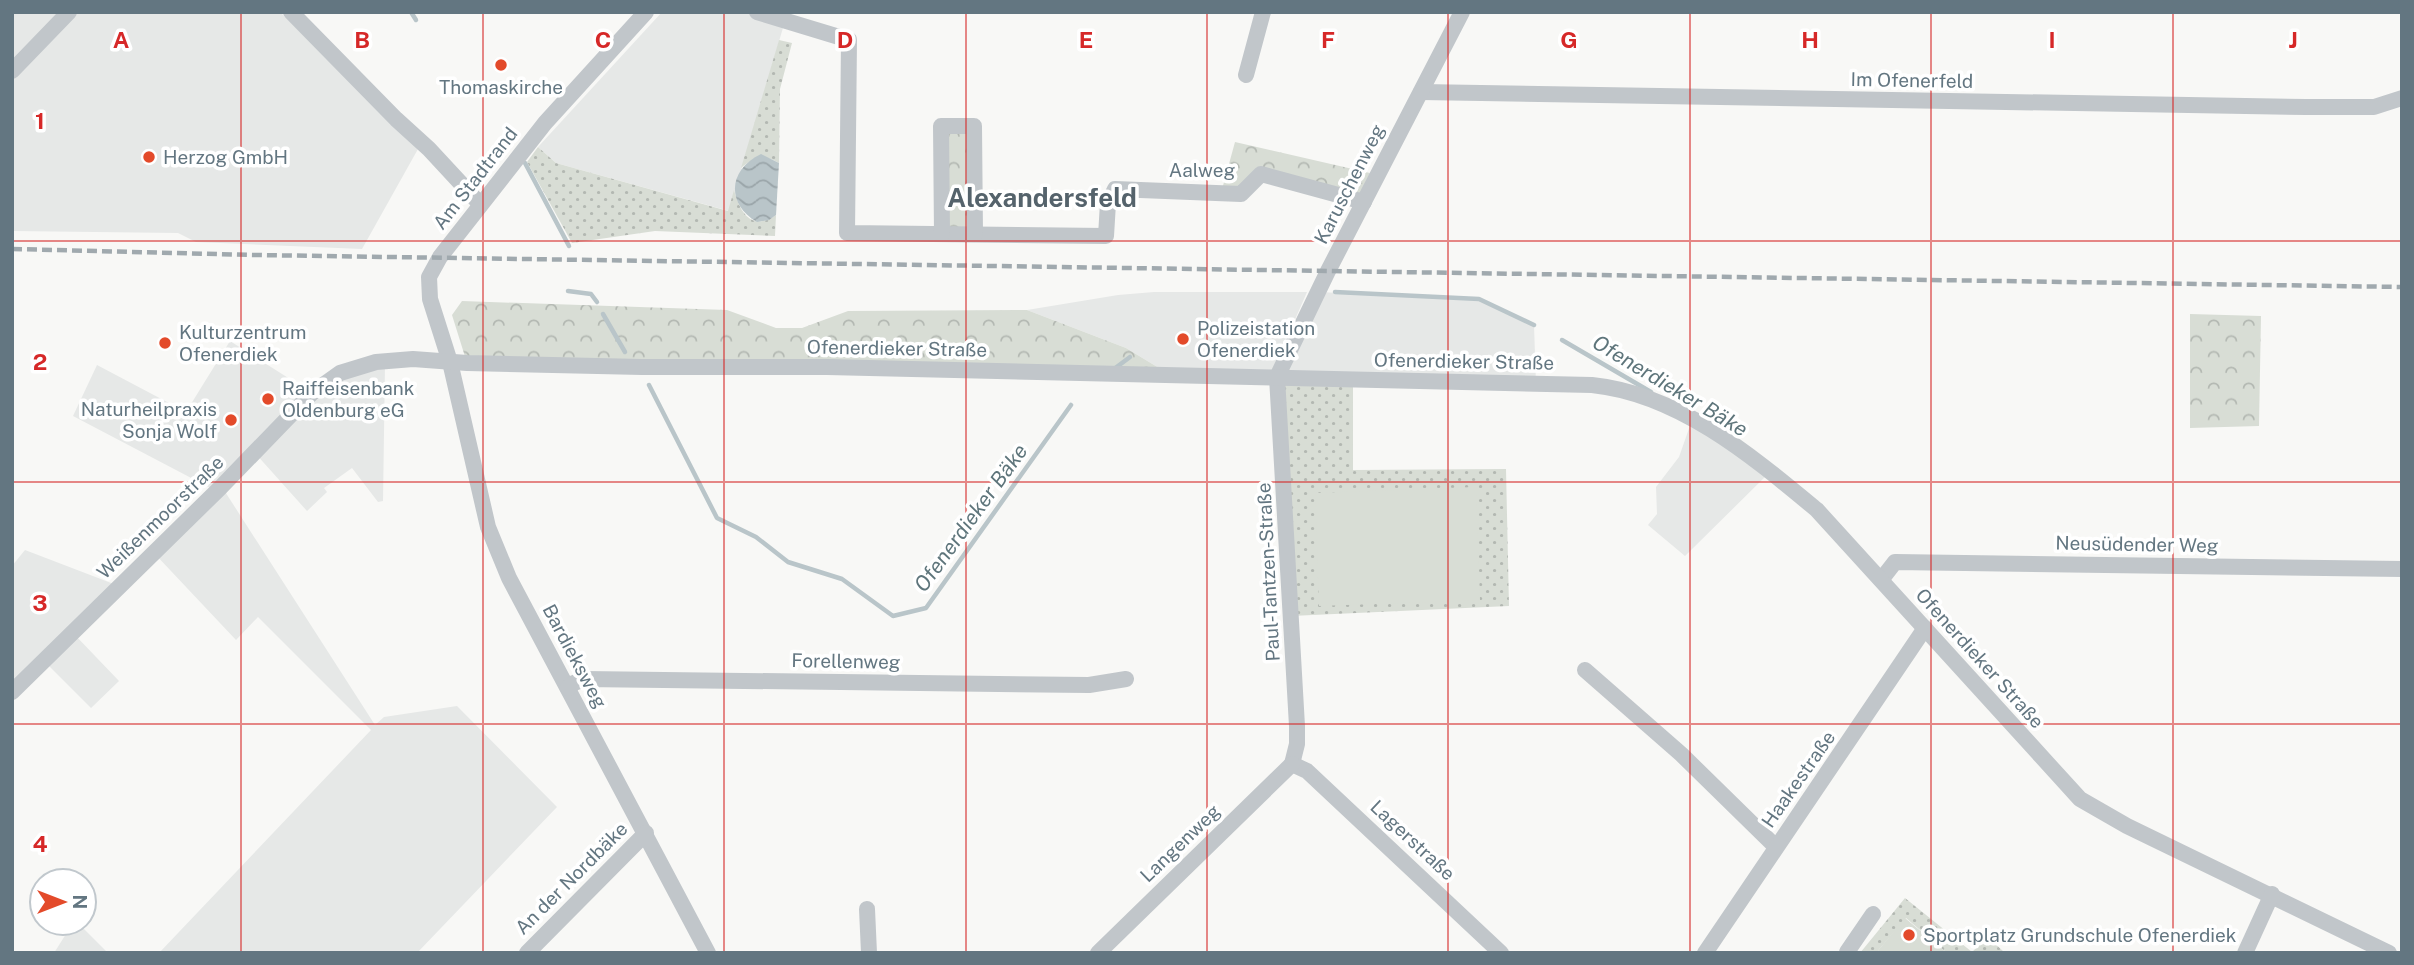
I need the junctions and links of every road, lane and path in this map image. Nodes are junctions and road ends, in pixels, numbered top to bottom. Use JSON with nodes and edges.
{"nodes":[{"id":1,"x":69,"y":12,"type":"edge"},
{"id":2,"x":291,"y":12,"type":"edge"},
{"id":3,"x":646,"y":12,"type":"edge"},
{"id":4,"x":757,"y":12,"type":"edge"},
{"id":5,"x":1263,"y":12,"type":"edge"},
{"id":6,"x":1462,"y":12,"type":"edge"},
{"id":7,"x":12,"y":71,"type":"edge"},
{"id":8,"x":1246,"y":75,"type":"dead end"},
{"id":9,"x":1421,"y":92,"type":"junction"},
{"id":10,"x":2402,"y":98,"type":"edge"},
{"id":11,"x":2374,"y":107,"type":"junction"},
{"id":12,"x":2402,"y":113,"type":"edge"},
{"id":13,"x":1364,"y":202,"type":"junction"},
{"id":14,"x":481,"y":204,"type":"junction"},
{"id":15,"x":942,"y":234,"type":"junction"},
{"id":16,"x":975,"y":234,"type":"junction"},
{"id":17,"x":450,"y":362,"type":"junction"},
{"id":18,"x":340,"y":373,"type":"joint"},
{"id":19,"x":1277,"y":377,"type":"junction"},
{"id":20,"x":2402,"y":569,"type":"edge"},
{"id":21,"x":1881,"y":580,"type":"junction"},
{"id":22,"x":1925,"y":628,"type":"junction"},
{"id":23,"x":1586,"y":670,"type":"dead end"},
{"id":24,"x":1126,"y":679,"type":"dead end"},
{"id":25,"x":14,"y":686,"type":"edge"},
{"id":26,"x":568,"y":688,"type":"junction"},
{"id":27,"x":1292,"y":764,"type":"junction"},
{"id":28,"x":646,"y":833,"type":"junction"},
{"id":29,"x":1776,"y":847,"type":"junction"},
{"id":30,"x":2272,"y":894,"type":"junction"},
{"id":31,"x":867,"y":909,"type":"dead end"},
{"id":32,"x":1873,"y":914,"type":"dead end"},
{"id":33,"x":2402,"y":945,"type":"edge"},
{"id":34,"x":1847,"y":952,"type":"edge"},
{"id":35,"x":527,"y":953,"type":"edge"},
{"id":36,"x":708,"y":953,"type":"edge"},
{"id":37,"x":869,"y":953,"type":"edge"},
{"id":38,"x":1098,"y":953,"type":"edge"},
{"id":39,"x":1502,"y":953,"type":"edge"},
{"id":40,"x":1705,"y":953,"type":"edge"},
{"id":41,"x":2245,"y":953,"type":"edge"},
{"id":42,"x":2389,"y":953,"type":"edge"},
{"id":43,"x":2398,"y":953,"type":"edge"}],
"edges":[{"from":1,"to":7,"type":"street"},
{"from":2,"to":14,"type":"street"},
{"from":3,"to":14,"type":"street","name":"Am Stadtrand"},
{"from":4,"to":15,"type":"street"},
{"from":5,"to":8,"type":"street"},
{"from":6,"to":9,"type":"street","name":"Karuschenweg"},
{"from":9,"to":11,"type":"street","name":"Im Ofenerfeld"},
{"from":9,"to":13,"type":"street","name":"Karuschenweg"},
{"from":10,"to":11,"type":"street","name":"Im Ofenerfeld"},
{"from":11,"to":12,"type":"street"},
{"from":13,"to":16,"type":"street","name":"Aalweg"},
{"from":13,"to":19,"type":"street","name":"Karuschenweg"},
{"from":14,"to":17,"type":"street","name":"Am Stadtrand"},
{"from":15,"to":16,"type":"street"},
{"from":15,"to":16,"type":"street"},
{"from":17,"to":18,"type":"street","name":"Ofenerdieker Straße"},
{"from":17,"to":19,"type":"street","name":"Ofenerdieker Straße"},
{"from":17,"to":26,"type":"street","name":"Bardieksweg"},
{"from":18,"to":25,"type":"street","name":"Weißenmoorstraße"},
{"from":19,"to":21,"type":"street","name":"Ofenerdieker Straße"},
{"from":19,"to":27,"type":"street","name":"Paul-Tantzen-Straße"},
{"from":20,"to":21,"type":"street","name":"Neusüdender Weg"},
{"from":21,"to":22,"type":"street","name":"Ofenerdieker Straße"},
{"from":22,"to":29,"type":"street","name":"Haakestraße"},
{"from":22,"to":30,"type":"street","name":"Ofenerdieker Straße"},
{"from":23,"to":29,"type":"street"},
{"from":24,"to":26,"type":"street","name":"Forellenweg"},
{"from":26,"to":28,"type":"street","name":"Bardieksweg"},
{"from":27,"to":38,"type":"street","name":"Langenweg"},
{"from":27,"to":39,"type":"street","name":"Lagerstraße"},
{"from":28,"to":35,"type":"street","name":"An der Nordbäke"},
{"from":28,"to":36,"type":"street","name":"Bardieksweg"},
{"from":29,"to":40,"type":"street","name":"Haakestraße"},
{"from":30,"to":41,"type":"street"},
{"from":30,"to":42,"type":"street","name":"Ofenerdieker Straße"},
{"from":31,"to":37,"type":"street"},
{"from":32,"to":34,"type":"street"},
{"from":33,"to":43,"type":"street"}]}
